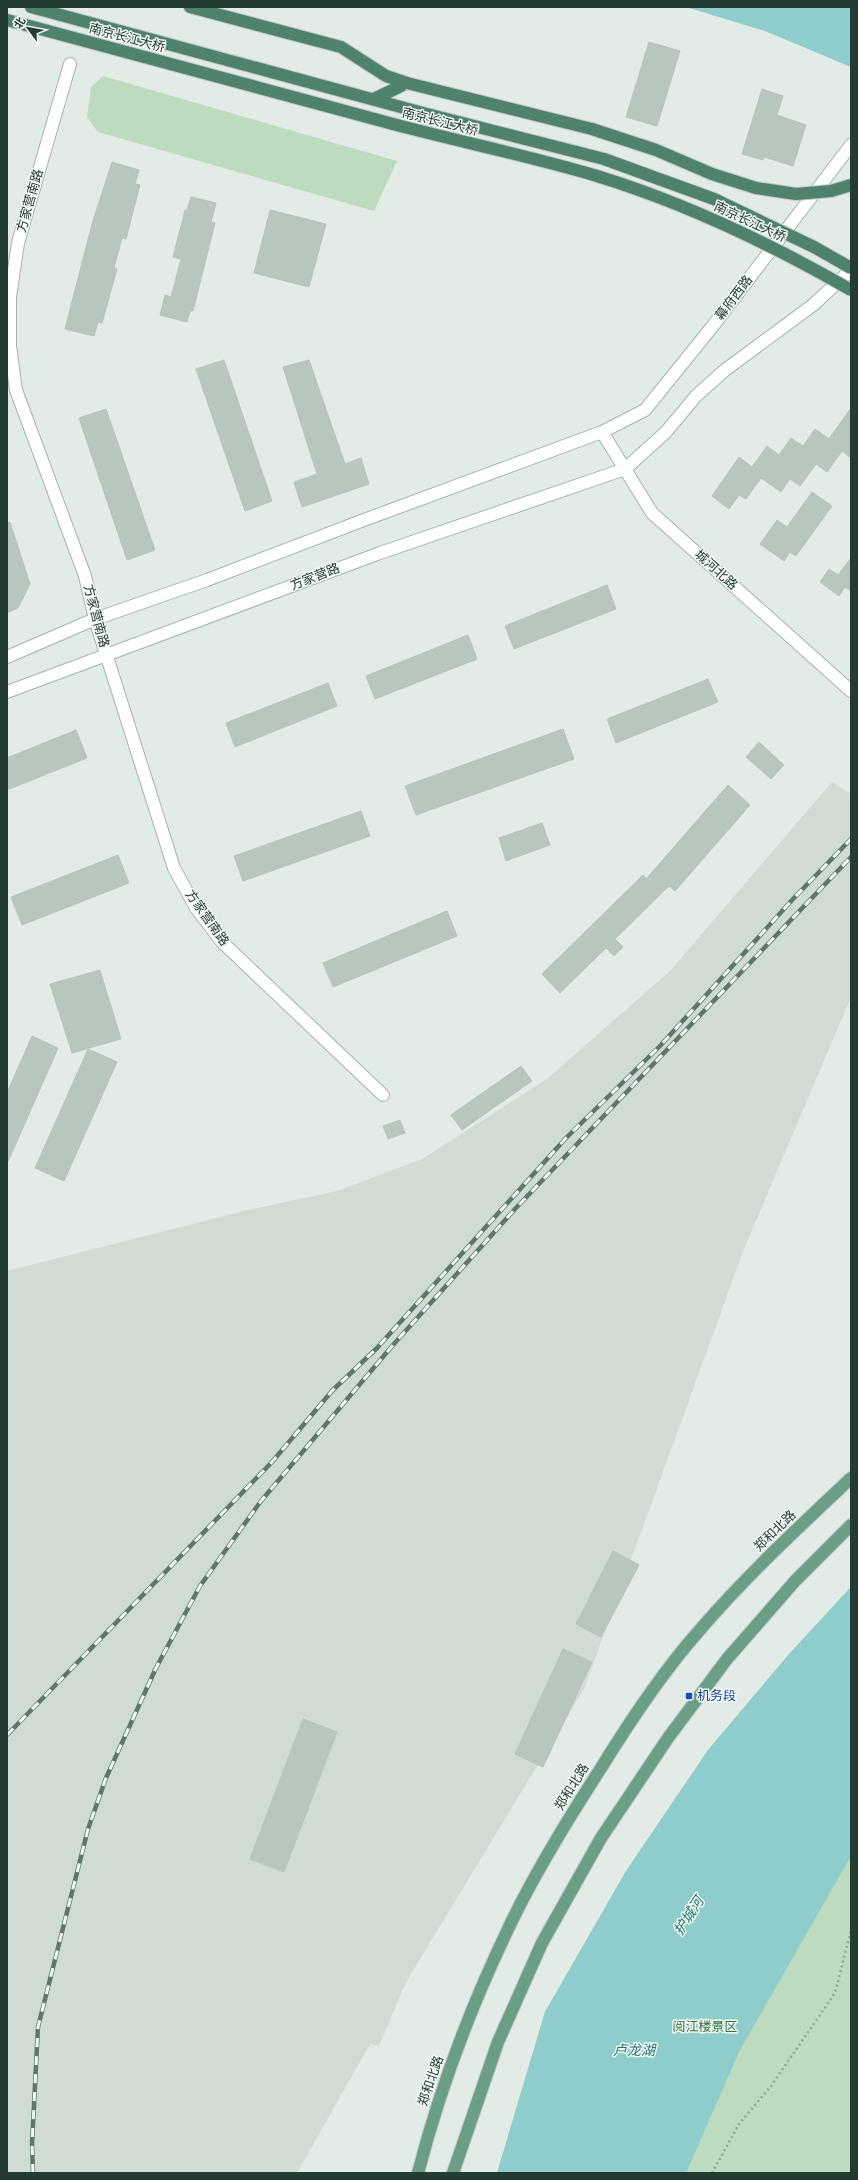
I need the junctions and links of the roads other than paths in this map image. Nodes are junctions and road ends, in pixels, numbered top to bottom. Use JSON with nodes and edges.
{"nodes":[{"id":1,"x":31,"y":7,"type":"edge"},
{"id":2,"x":190,"y":7,"type":"edge"},
{"id":3,"x":7,"y":20,"type":"edge"},
{"id":4,"x":70,"y":64,"type":"dead end"},
{"id":5,"x":407,"y":83,"type":"junction"},
{"id":6,"x":374,"y":99,"type":"junction"},
{"id":7,"x":851,"y":145,"type":"edge"},
{"id":8,"x":851,"y":185,"type":"edge"},
{"id":9,"x":851,"y":269,"type":"edge"},
{"id":10,"x":851,"y":290,"type":"edge"},
{"id":11,"x":602,"y":432,"type":"junction"},
{"id":12,"x":625,"y":469,"type":"junction"},
{"id":13,"x":95,"y":619,"type":"junction"},
{"id":14,"x":106,"y":654,"type":"junction"},
{"id":15,"x":7,"y":657,"type":"edge"},
{"id":16,"x":851,"y":691,"type":"edge"},
{"id":17,"x":7,"y":692,"type":"edge"},
{"id":18,"x":383,"y":1095,"type":"dead end"},
{"id":19,"x":851,"y":1478,"type":"edge"},
{"id":20,"x":851,"y":1525,"type":"edge"},
{"id":21,"x":418,"y":2173,"type":"edge"},
{"id":22,"x":453,"y":2173,"type":"edge"}],
"edges":[{"from":1,"to":6,"type":"highway","name":"南京长江大桥"},
{"from":2,"to":5,"type":"highway"},
{"from":3,"to":10,"type":"highway","name":"南京长江大桥","bridge":true},
{"from":4,"to":13,"type":"main road","name":"方家营南路"},
{"from":5,"to":6,"type":"highway"},
{"from":5,"to":8,"type":"highway","bridge":true},
{"from":6,"to":9,"type":"highway","name":"南京长江大桥","bridge":true},
{"from":7,"to":11,"type":"main road","name":"幕府西路"},
{"from":9,"to":12,"type":"main road"},
{"from":11,"to":12,"type":"main road","name":"城河北路"},
{"from":11,"to":13,"type":"main road"},
{"from":12,"to":14,"type":"main road","name":"方家营路"},
{"from":12,"to":16,"type":"main road","name":"城河北路"},
{"from":13,"to":14,"type":"main road","name":"方家营南路"},
{"from":13,"to":15,"type":"main road"},
{"from":14,"to":17,"type":"main road","name":"方家营路"},
{"from":14,"to":18,"type":"main road","name":"方家营南路"},
{"from":19,"to":21,"type":"main road","name":"郑和北路"},
{"from":20,"to":22,"type":"main road"}]}
